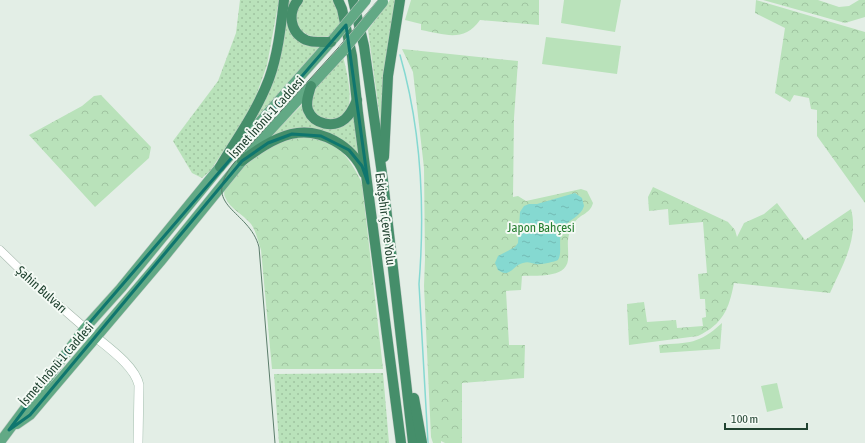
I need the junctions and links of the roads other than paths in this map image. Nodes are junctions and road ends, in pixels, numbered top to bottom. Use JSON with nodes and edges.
{"nodes":[{"id":1,"x":284,"y":0,"type":"edge"},
{"id":2,"x":298,"y":0,"type":"edge"},
{"id":3,"x":353,"y":0,"type":"edge"},
{"id":4,"x":366,"y":0,"type":"edge"},
{"id":5,"x":400,"y":0,"type":"edge"},
{"id":6,"x":338,"y":1,"type":"edge"},
{"id":7,"x":384,"y":1,"type":"edge"},
{"id":8,"x":333,"y":40,"type":"junction"},
{"id":9,"x":311,"y":86,"type":"junction"},
{"id":10,"x":357,"y":100,"type":"junction"},
{"id":11,"x":242,"y":160,"type":"junction"},
{"id":12,"x":220,"y":167,"type":"junction"},
{"id":13,"x":383,"y":181,"type":"junction"},
{"id":14,"x":368,"y":183,"type":"junction"},
{"id":15,"x":0,"y":250,"type":"edge"},
{"id":16,"x":394,"y":277,"type":"junction"},
{"id":17,"x":85,"y":328,"type":"junction"},
{"id":18,"x":96,"y":338,"type":"junction"},
{"id":19,"x":389,"y":358,"type":"junction"},
{"id":20,"x":9,"y":430,"type":"junction"},
{"id":21,"x":0,"y":442,"type":"edge"},
{"id":22,"x":138,"y":443,"type":"edge"},
{"id":23,"x":395,"y":443,"type":"edge"},
{"id":24,"x":401,"y":443,"type":"edge"},
{"id":25,"x":413,"y":443,"type":"edge"},
{"id":26,"x":422,"y":443,"type":"edge"}],
"edges":[{"from":1,"to":12,"type":"highway"},
{"from":2,"to":8,"type":"highway"},
{"from":3,"to":13,"type":"highway","name":"Eskişehir Çevre Yolu"},
{"from":4,"to":8,"type":"main road","name":"İsmet İnönü-1 Caddesi","bridge":true},
{"from":5,"to":13,"type":"highway"},
{"from":6,"to":10,"type":"highway","name":"Eskişehir Çevre Yolu"},
{"from":7,"to":9,"type":"main road","name":"İsmet İnönü-1 Caddesi","bridge":true},
{"from":8,"to":12,"type":"main road","name":"İsmet İnönü-1 Caddesi"},
{"from":9,"to":10,"type":"highway"},
{"from":9,"to":11,"type":"main road","name":"İsmet İnönü-1 Caddesi"},
{"from":10,"to":14,"type":"highway","name":"Eskişehir Çevre Yolu"},
{"from":11,"to":14,"type":"highway"},
{"from":11,"to":18,"type":"main road","name":"İsmet İnönü-1 Caddesi"},
{"from":12,"to":17,"type":"main road","name":"İsmet İnönü-1 Caddesi"},
{"from":13,"to":16,"type":"highway","name":"Eskişehir Çevre Yolu"},
{"from":14,"to":19,"type":"highway","name":"Eskişehir Çevre Yolu"},
{"from":15,"to":17,"type":"street","name":"Şahin Bulvarı"},
{"from":16,"to":25,"type":"highway","name":"Eskişehir Çevre Yolu"},
{"from":16,"to":26,"type":"highway"},
{"from":17,"to":18,"type":"main road"},
{"from":17,"to":20,"type":"main road","name":"İsmet İnönü-1 Caddesi"},
{"from":18,"to":20,"type":"main road","name":"İsmet İnönü-1 Caddesi"},
{"from":18,"to":22,"type":"main road"},
{"from":19,"to":23,"type":"highway"},
{"from":19,"to":24,"type":"highway","name":"Eskişehir Çevre Yolu"},
{"from":20,"to":21,"type":"main road"}]}
